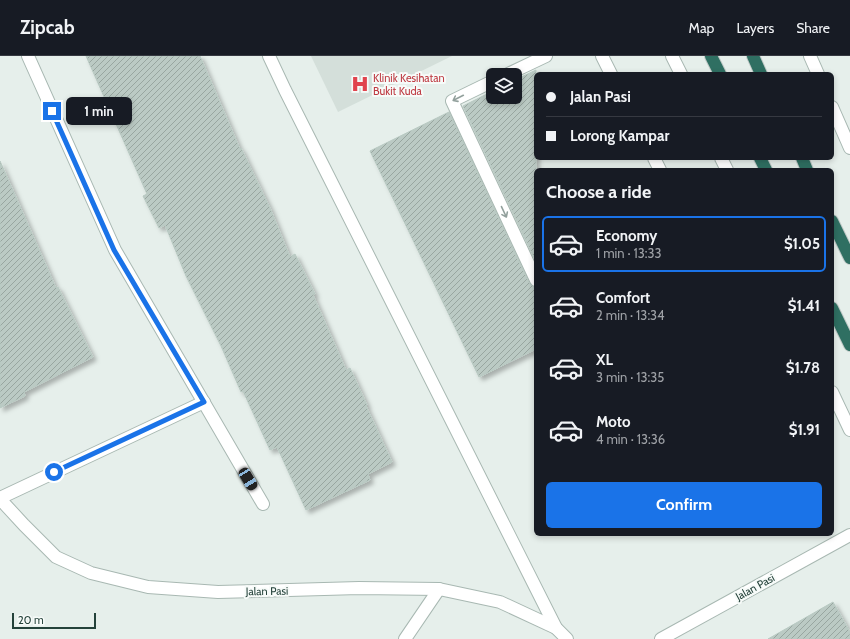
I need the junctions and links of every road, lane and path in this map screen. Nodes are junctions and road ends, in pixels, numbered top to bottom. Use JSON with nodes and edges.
{"nodes":[{"id":1,"x":28,"y":56,"type":"edge"},
{"id":2,"x":269,"y":56,"type":"edge"},
{"id":3,"x":546,"y":56,"type":"edge"},
{"id":4,"x":602,"y":56,"type":"edge"},
{"id":5,"x":672,"y":56,"type":"edge"},
{"id":6,"x":711,"y":56,"type":"edge"},
{"id":7,"x":753,"y":56,"type":"edge"},
{"id":8,"x":810,"y":56,"type":"edge"},
{"id":9,"x":521,"y":68,"type":"edge"},
{"id":10,"x":610,"y":72,"type":"edge"},
{"id":11,"x":680,"y":72,"type":"edge"},
{"id":12,"x":719,"y":72,"type":"edge"},
{"id":13,"x":760,"y":72,"type":"edge"},
{"id":14,"x":817,"y":72,"type":"edge"},
{"id":15,"x":486,"y":84,"type":"edge"},
{"id":16,"x":834,"y":112,"type":"edge"},
{"id":17,"x":850,"y":148,"type":"edge"},
{"id":18,"x":834,"y":225,"type":"edge"},
{"id":19,"x":850,"y":258,"type":"edge"},
{"id":20,"x":534,"y":276,"type":"edge"},
{"id":21,"x":834,"y":312,"type":"edge"},
{"id":22,"x":850,"y":345,"type":"edge"},
{"id":23,"x":834,"y":396,"type":"edge"},
{"id":24,"x":204,"y":402,"type":"junction"},
{"id":25,"x":850,"y":430,"type":"edge"},
{"id":26,"x":0,"y":498,"type":"edge"},
{"id":27,"x":263,"y":504,"type":"dead end"},
{"id":28,"x":850,"y":535,"type":"edge"},
{"id":29,"x":439,"y":588,"type":"junction"},
{"id":30,"x":556,"y":628,"type":"junction"},
{"id":31,"x":405,"y":639,"type":"edge"},
{"id":32,"x":567,"y":639,"type":"edge"},
{"id":33,"x":661,"y":639,"type":"edge"}],
"edges":[{"from":1,"to":24,"type":"street"},
{"from":2,"to":30,"type":"street"},
{"from":3,"to":9,"type":"street"},
{"from":4,"to":10,"type":"street"},
{"from":5,"to":11,"type":"street"},
{"from":6,"to":12,"type":"highway"},
{"from":7,"to":13,"type":"highway"},
{"from":8,"to":14,"type":"street"},
{"from":15,"to":20,"type":"street","one_way":true},
{"from":16,"to":17,"type":"street"},
{"from":18,"to":19,"type":"highway"},
{"from":21,"to":22,"type":"highway"},
{"from":23,"to":25,"type":"street"},
{"from":24,"to":26,"type":"street","name":"Jalan Pasi"},
{"from":24,"to":27,"type":"street"},
{"from":26,"to":29,"type":"street","name":"Jalan Pasi"},
{"from":28,"to":33,"type":"street","name":"Jalan Pasi"},
{"from":29,"to":30,"type":"street","name":"Jalan Pasi"},
{"from":29,"to":31,"type":"street"},
{"from":30,"to":32,"type":"street"}]}
